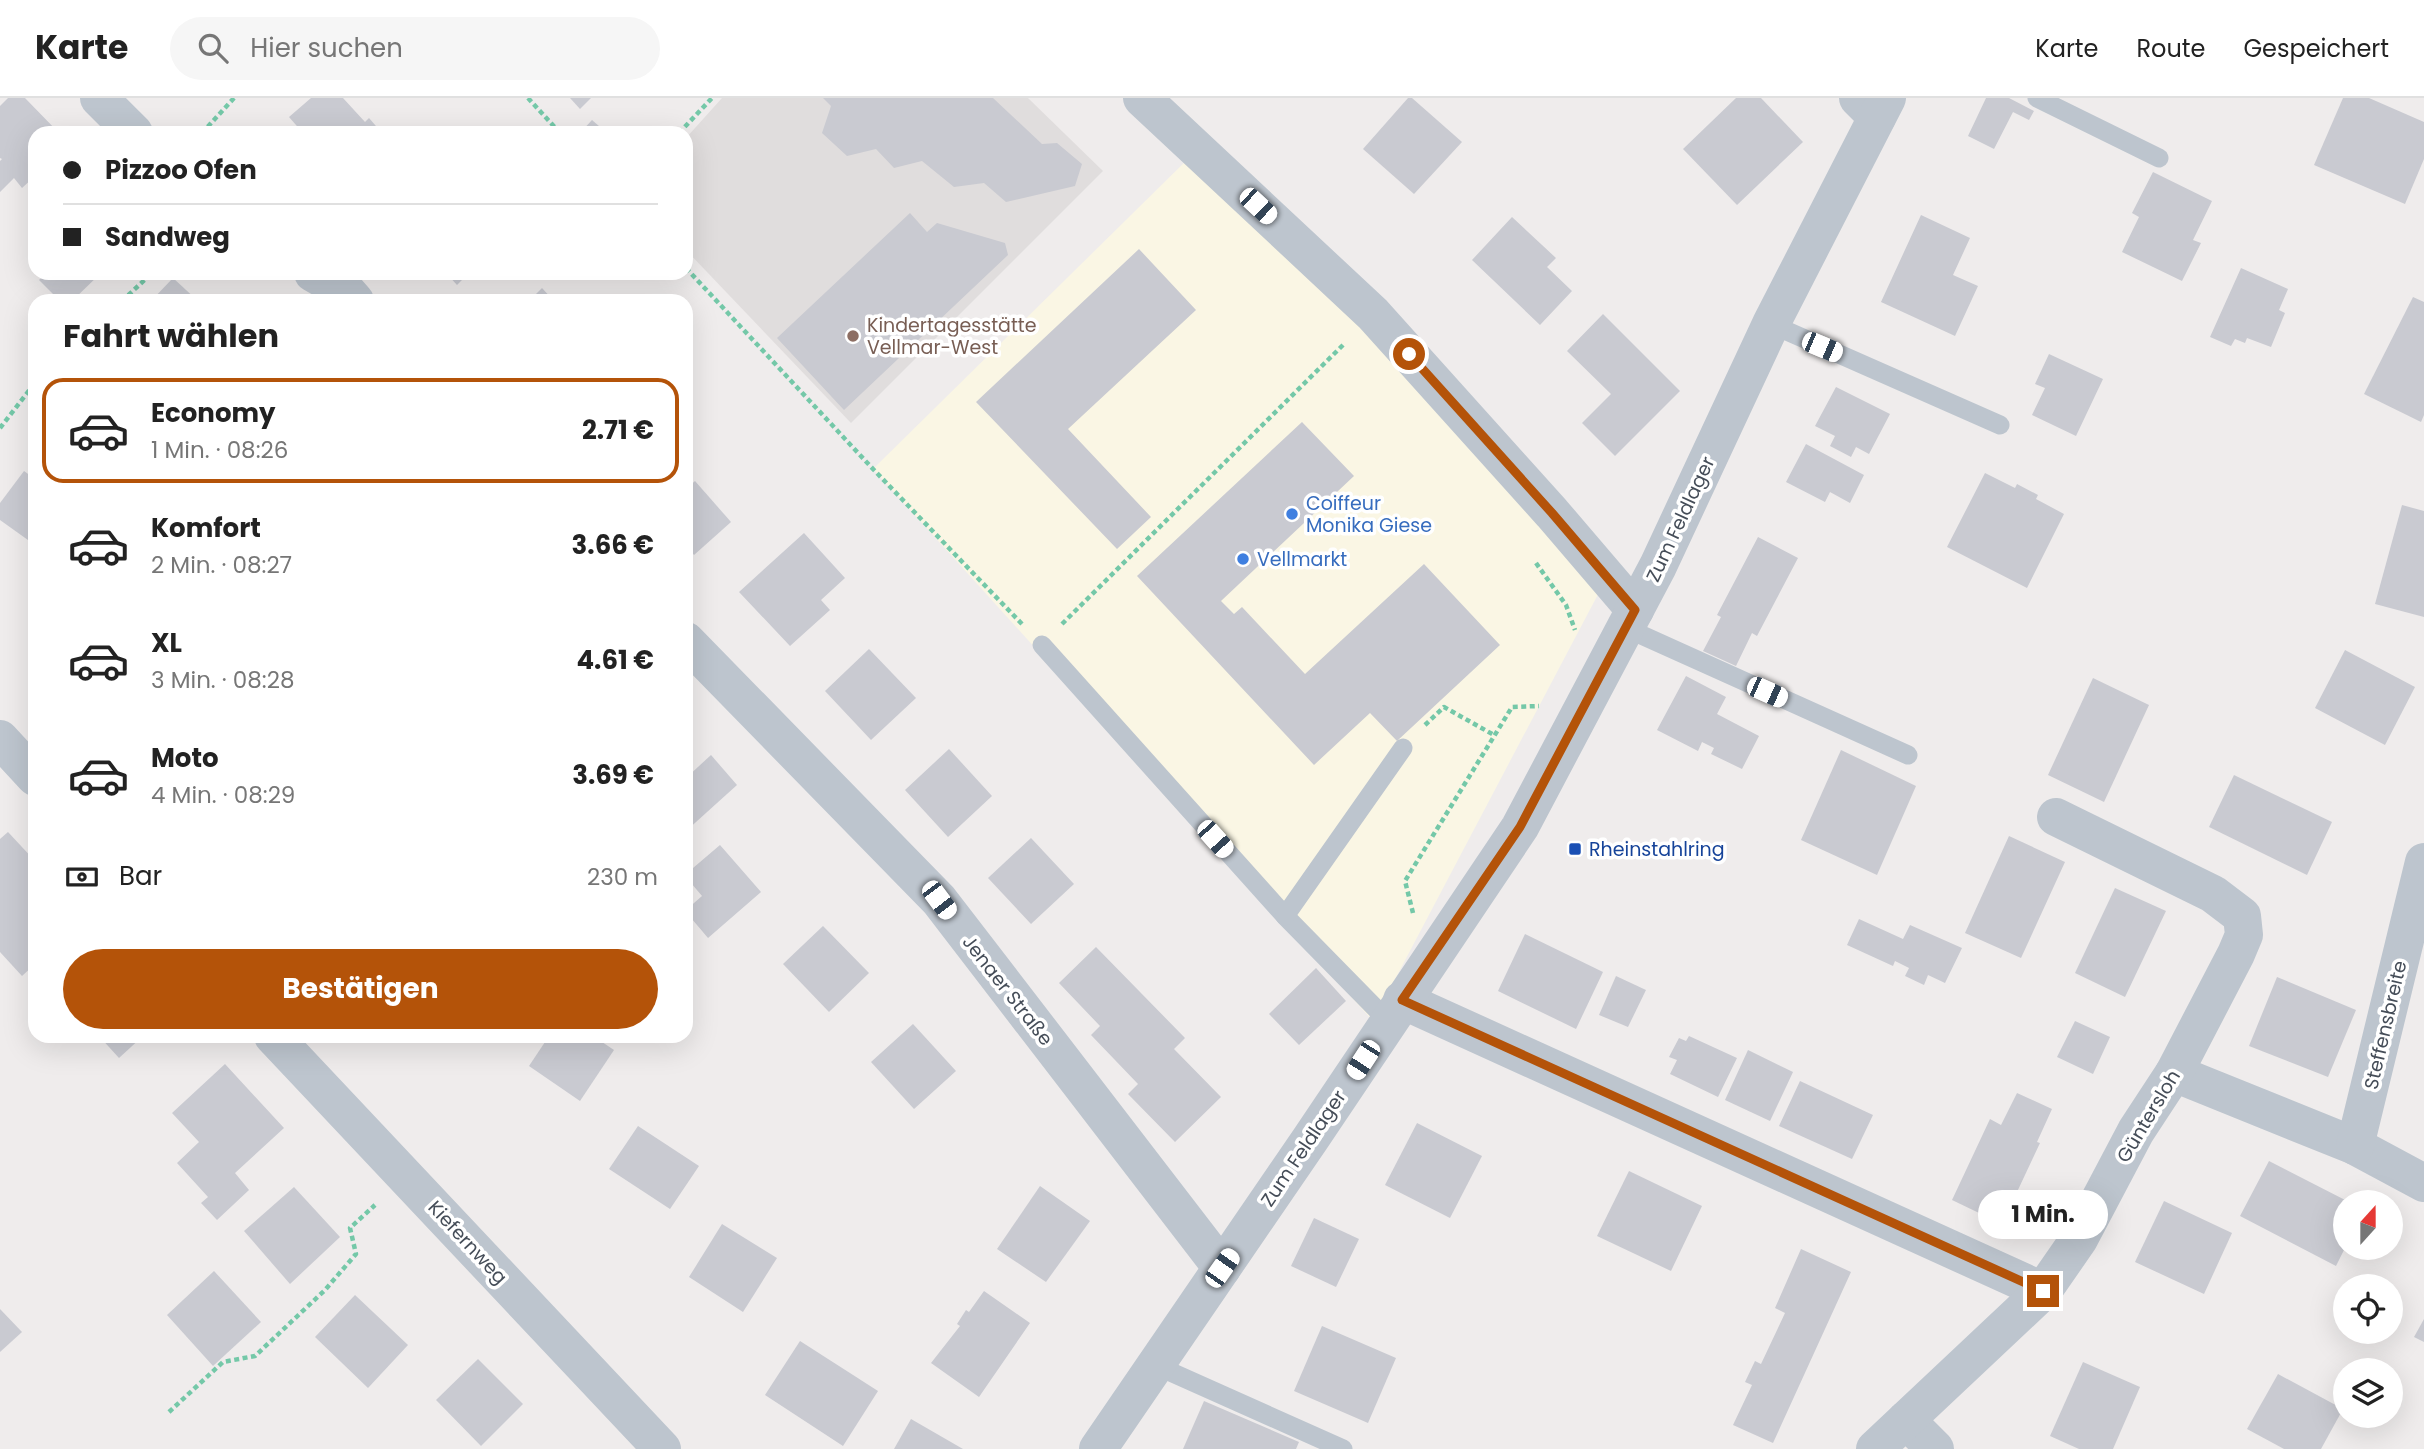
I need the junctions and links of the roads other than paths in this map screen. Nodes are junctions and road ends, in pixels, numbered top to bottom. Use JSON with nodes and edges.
{"nodes":[{"id":1,"x":99,"y":98,"type":"edge"},
{"id":2,"x":1142,"y":98,"type":"edge"},
{"id":3,"x":2037,"y":98,"type":"edge"},
{"id":4,"x":1874,"y":104,"type":"edge"},
{"id":5,"x":127,"y":126,"type":"edge"},
{"id":6,"x":2159,"y":158,"type":"dead end"},
{"id":7,"x":325,"y":280,"type":"edge"},
{"id":8,"x":349,"y":294,"type":"edge"},
{"id":9,"x":1771,"y":324,"type":"junction"},
{"id":10,"x":2000,"y":425,"type":"dead end"},
{"id":11,"x":1631,"y":619,"type":"junction"},
{"id":12,"x":1042,"y":645,"type":"road end"},
{"id":13,"x":693,"y":648,"type":"edge"},
{"id":14,"x":0,"y":739,"type":"edge"},
{"id":15,"x":1402,"y":748,"type":"road end"},
{"id":16,"x":1908,"y":755,"type":"dead end"},
{"id":17,"x":28,"y":769,"type":"edge"},
{"id":18,"x":2056,"y":817,"type":"dead end"},
{"id":19,"x":2424,"y":862,"type":"edge"},
{"id":20,"x":1285,"y":916,"type":"junction"},
{"id":21,"x":1395,"y":1010,"type":"junction"},
{"id":22,"x":281,"y":1043,"type":"edge"},
{"id":23,"x":2174,"y":1073,"type":"junction"},
{"id":24,"x":2356,"y":1146,"type":"junction"},
{"id":25,"x":2424,"y":1184,"type":"edge"},
{"id":26,"x":1222,"y":1268,"type":"junction"},
{"id":27,"x":2043,"y":1291,"type":"junction"},
{"id":28,"x":1155,"y":1365,"type":"junction"},
{"id":29,"x":1906,"y":1420,"type":"junction"},
{"id":30,"x":662,"y":1449,"type":"edge"},
{"id":31,"x":1098,"y":1449,"type":"edge"},
{"id":32,"x":1343,"y":1449,"type":"edge"},
{"id":33,"x":1875,"y":1449,"type":"edge"},
{"id":34,"x":1935,"y":1449,"type":"edge"}],
"edges":[{"from":1,"to":5,"type":"street"},
{"from":2,"to":11,"type":"street"},
{"from":3,"to":6,"type":"lane"},
{"from":4,"to":9,"type":"street","name":"Zum Feldlager"},
{"from":7,"to":8,"type":"street"},
{"from":9,"to":10,"type":"lane"},
{"from":9,"to":11,"type":"street","name":"Zum Feldlager"},
{"from":11,"to":16,"type":"lane"},
{"from":11,"to":21,"type":"street","name":"Zum Feldlager"},
{"from":12,"to":20,"type":"lane"},
{"from":13,"to":26,"type":"street","name":"Jenaer Straße"},
{"from":14,"to":17,"type":"street"},
{"from":15,"to":20,"type":"lane"},
{"from":18,"to":23,"type":"street","name":"Güntersloh"},
{"from":19,"to":24,"type":"street","name":"Steffensbreite"},
{"from":20,"to":21,"type":"lane"},
{"from":21,"to":26,"type":"street","name":"Zum Feldlager"},
{"from":21,"to":27,"type":"street"},
{"from":22,"to":30,"type":"street","name":"Kiefernweg"},
{"from":23,"to":24,"type":"street"},
{"from":23,"to":27,"type":"street","name":"Güntersloh"},
{"from":24,"to":25,"type":"street"},
{"from":26,"to":28,"type":"street","name":"Zum Feldlager"},
{"from":27,"to":29,"type":"street","name":"Güntersloh"},
{"from":28,"to":31,"type":"street","name":"Zum Feldlager"},
{"from":28,"to":32,"type":"lane"},
{"from":29,"to":33,"type":"street","name":"Güntersloh"},
{"from":29,"to":34,"type":"street"}]}
